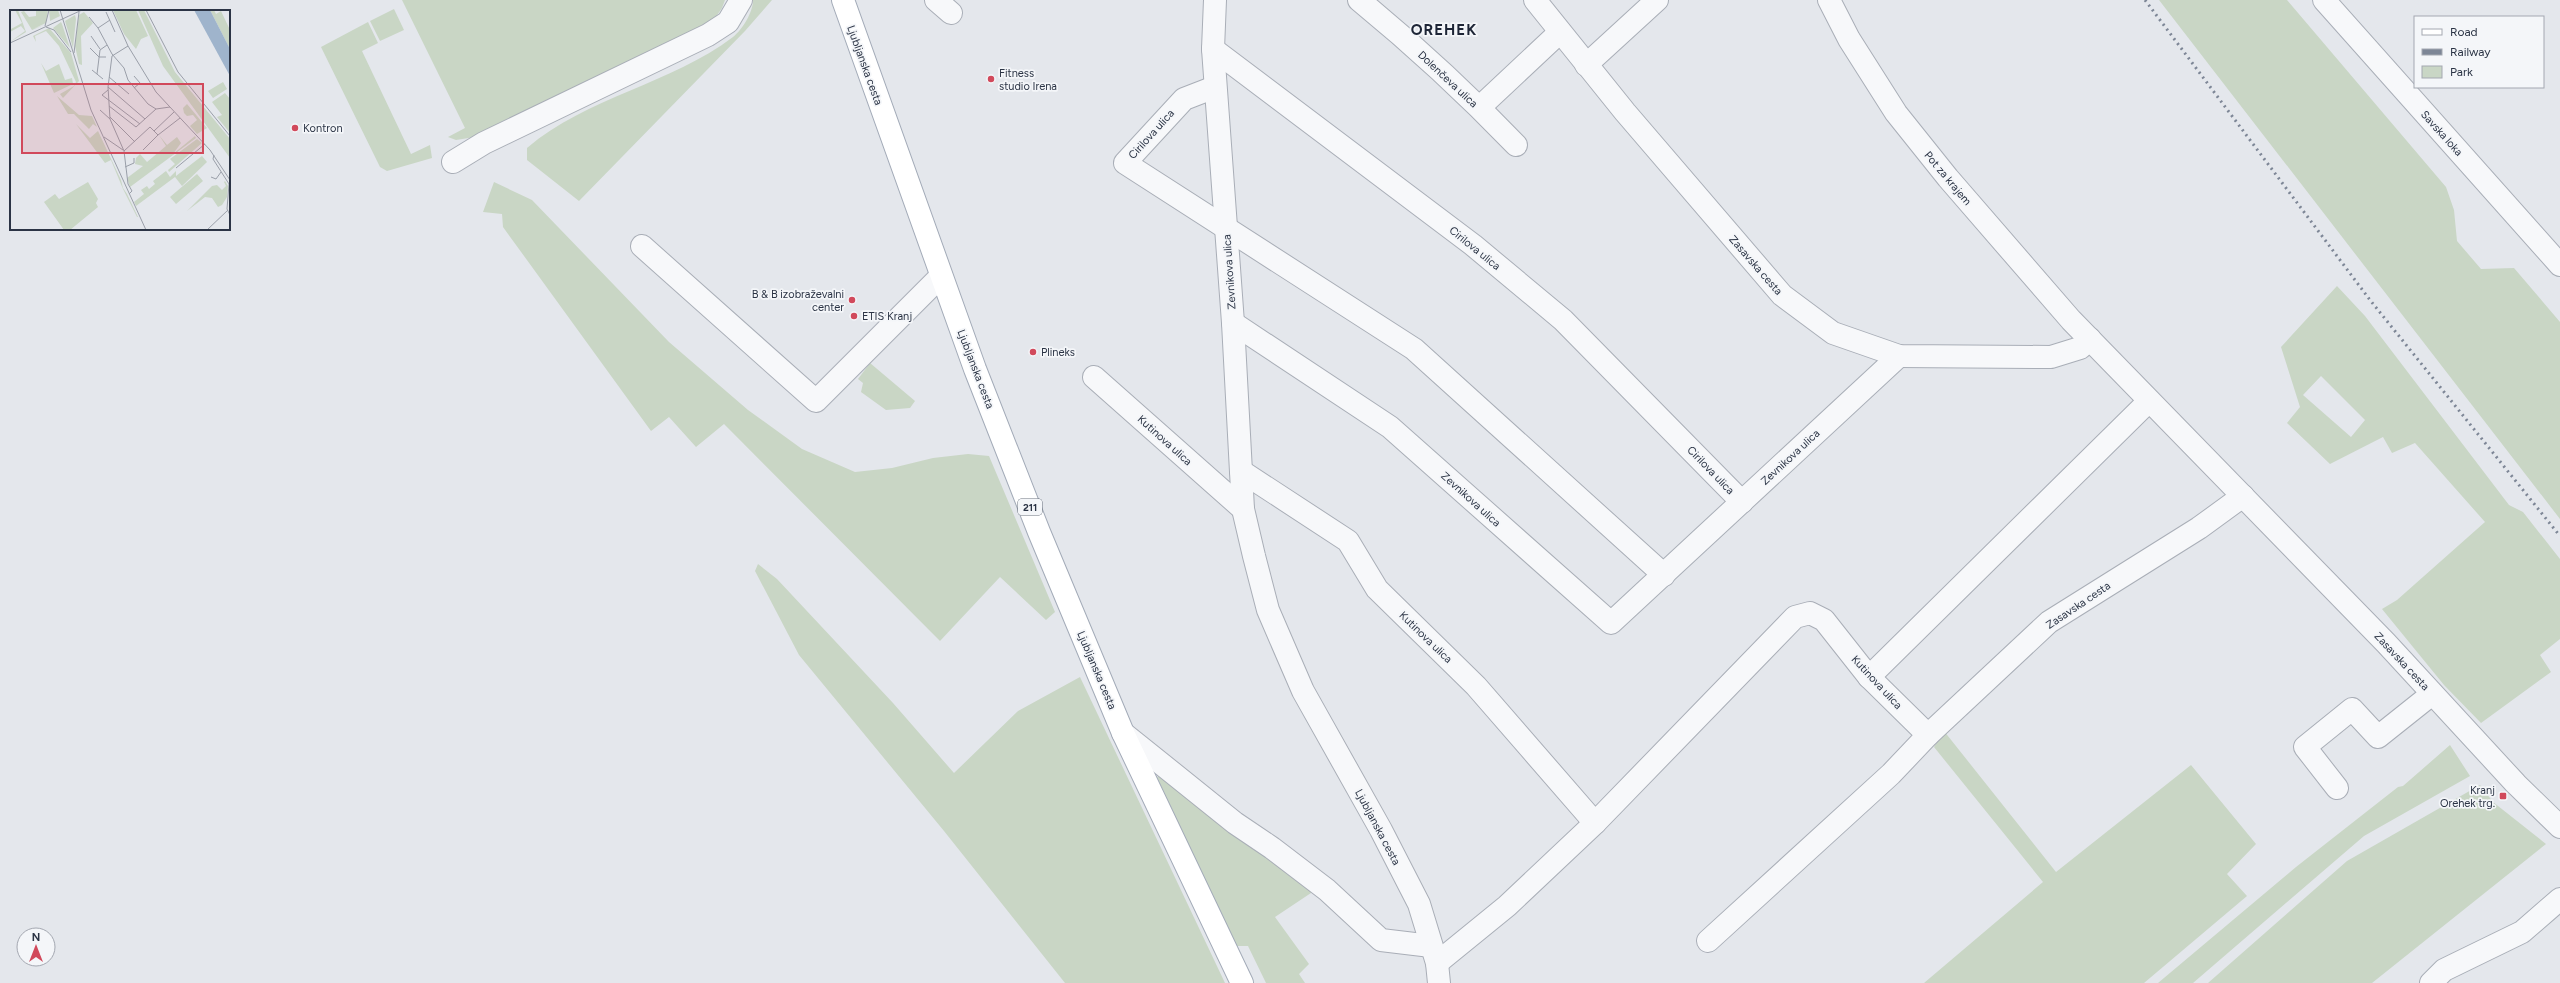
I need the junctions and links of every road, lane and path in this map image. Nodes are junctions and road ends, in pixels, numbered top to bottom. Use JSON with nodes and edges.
{"nodes":[{"id":1,"x":741,"y":0,"type":"edge"},
{"id":2,"x":843,"y":0,"type":"edge"},
{"id":3,"x":1215,"y":0,"type":"edge"},
{"id":4,"x":1359,"y":0,"type":"edge"},
{"id":5,"x":1535,"y":0,"type":"edge"},
{"id":6,"x":1657,"y":0,"type":"edge"},
{"id":7,"x":1829,"y":0,"type":"edge"},
{"id":8,"x":2324,"y":0,"type":"edge"},
{"id":9,"x":1560,"y":32,"type":"junction"},
{"id":10,"x":1213,"y":49,"type":"junction"},
{"id":11,"x":1586,"y":65,"type":"junction"},
{"id":12,"x":1216,"y":87,"type":"junction"},
{"id":13,"x":1480,"y":107,"type":"junction"},
{"id":14,"x":1516,"y":145,"type":"dead end"},
{"id":15,"x":454,"y":162,"type":"dead end"},
{"id":16,"x":1225,"y":227,"type":"junction"},
{"id":17,"x":642,"y":246,"type":"dead end"},
{"id":18,"x":2560,"y":265,"type":"edge"},
{"id":19,"x":941,"y":276,"type":"junction"},
{"id":20,"x":1233,"y":323,"type":"junction"},
{"id":21,"x":2090,"y":339,"type":"junction"},
{"id":22,"x":1899,"y":356,"type":"junction"},
{"id":23,"x":1094,"y":377,"type":"dead end"},
{"id":24,"x":2149,"y":401,"type":"junction"},
{"id":25,"x":1241,"y":471,"type":"junction"},
{"id":26,"x":2243,"y":496,"type":"junction"},
{"id":27,"x":1742,"y":502,"type":"junction"},
{"id":28,"x":1243,"y":509,"type":"junction"},
{"id":29,"x":1664,"y":576,"type":"junction"},
{"id":30,"x":1869,"y":677,"type":"junction"},
{"id":31,"x":2432,"y":694,"type":"junction"},
{"id":32,"x":1123,"y":733,"type":"junction"},
{"id":33,"x":1928,"y":735,"type":"junction"},
{"id":34,"x":2337,"y":788,"type":"dead end"},
{"id":35,"x":1595,"y":823,"type":"junction"},
{"id":36,"x":2560,"y":827,"type":"edge"},
{"id":37,"x":2560,"y":899,"type":"edge"},
{"id":38,"x":1708,"y":941,"type":"dead end"},
{"id":39,"x":1436,"y":964,"type":"edge"},
{"id":40,"x":1242,"y":983,"type":"edge"},
{"id":41,"x":2432,"y":983,"type":"edge"}],
"edges":[{"from":1,"to":15,"type":"street"},
{"from":2,"to":19,"type":"main road","name":"Ljubljanska cesta","number":"211"},
{"from":3,"to":10,"type":"street"},
{"from":4,"to":13,"type":"street","name":"Dolenčeva ulica"},
{"from":5,"to":9,"type":"street","name":"Zasavska cesta"},
{"from":6,"to":11,"type":"street"},
{"from":7,"to":21,"type":"street","name":"Pot za krajem"},
{"from":8,"to":18,"type":"street","name":"Savska loka"},
{"from":9,"to":11,"type":"street","name":"Zasavska cesta"},
{"from":9,"to":13,"type":"street"},
{"from":10,"to":12,"type":"street"},
{"from":10,"to":27,"type":"street","name":"Cirilova ulica"},
{"from":11,"to":22,"type":"street","name":"Zasavska cesta"},
{"from":12,"to":16,"type":"street"},
{"from":12,"to":16,"type":"street","name":"Cirilova ulica"},
{"from":13,"to":14,"type":"street","name":"Dolenčeva ulica"},
{"from":16,"to":20,"type":"street","name":"Zevnikova ulica"},
{"from":16,"to":29,"type":"street","name":"Zevnikova ulica"},
{"from":17,"to":19,"type":"street"},
{"from":19,"to":32,"type":"main road","name":"Ljubljanska cesta","number":"211"},
{"from":20,"to":25,"type":"street"},
{"from":20,"to":29,"type":"street","name":"Zevnikova ulica"},
{"from":21,"to":22,"type":"street","name":"Zasavska cesta"},
{"from":21,"to":24,"type":"street","name":"Zasavska cesta"},
{"from":22,"to":27,"type":"street","name":"Zevnikova ulica"},
{"from":23,"to":28,"type":"street","name":"Kutinova ulica"},
{"from":24,"to":26,"type":"street","name":"Zasavska cesta"},
{"from":24,"to":30,"type":"street"},
{"from":25,"to":28,"type":"street"},
{"from":25,"to":35,"type":"street","name":"Kutinova ulica"},
{"from":26,"to":31,"type":"street","name":"Zasavska cesta"},
{"from":26,"to":33,"type":"street","name":"Zasavska cesta"},
{"from":27,"to":29,"type":"street","name":"Zevnikova ulica"},
{"from":28,"to":39,"type":"street","name":"Ljubljanska cesta"},
{"from":30,"to":33,"type":"street","name":"Kutinova ulica"},
{"from":30,"to":35,"type":"street","name":"Kutinova ulica"},
{"from":31,"to":34,"type":"street"},
{"from":31,"to":36,"type":"street","name":"Zasavska cesta"},
{"from":32,"to":39,"type":"street","name":"Ljubljanska cesta"},
{"from":32,"to":40,"type":"main road","name":"Ljubljanska cesta","number":"211"},
{"from":33,"to":38,"type":"street"},
{"from":35,"to":39,"type":"street","name":"Kutinova ulica"},
{"from":37,"to":41,"type":"street"}]}
